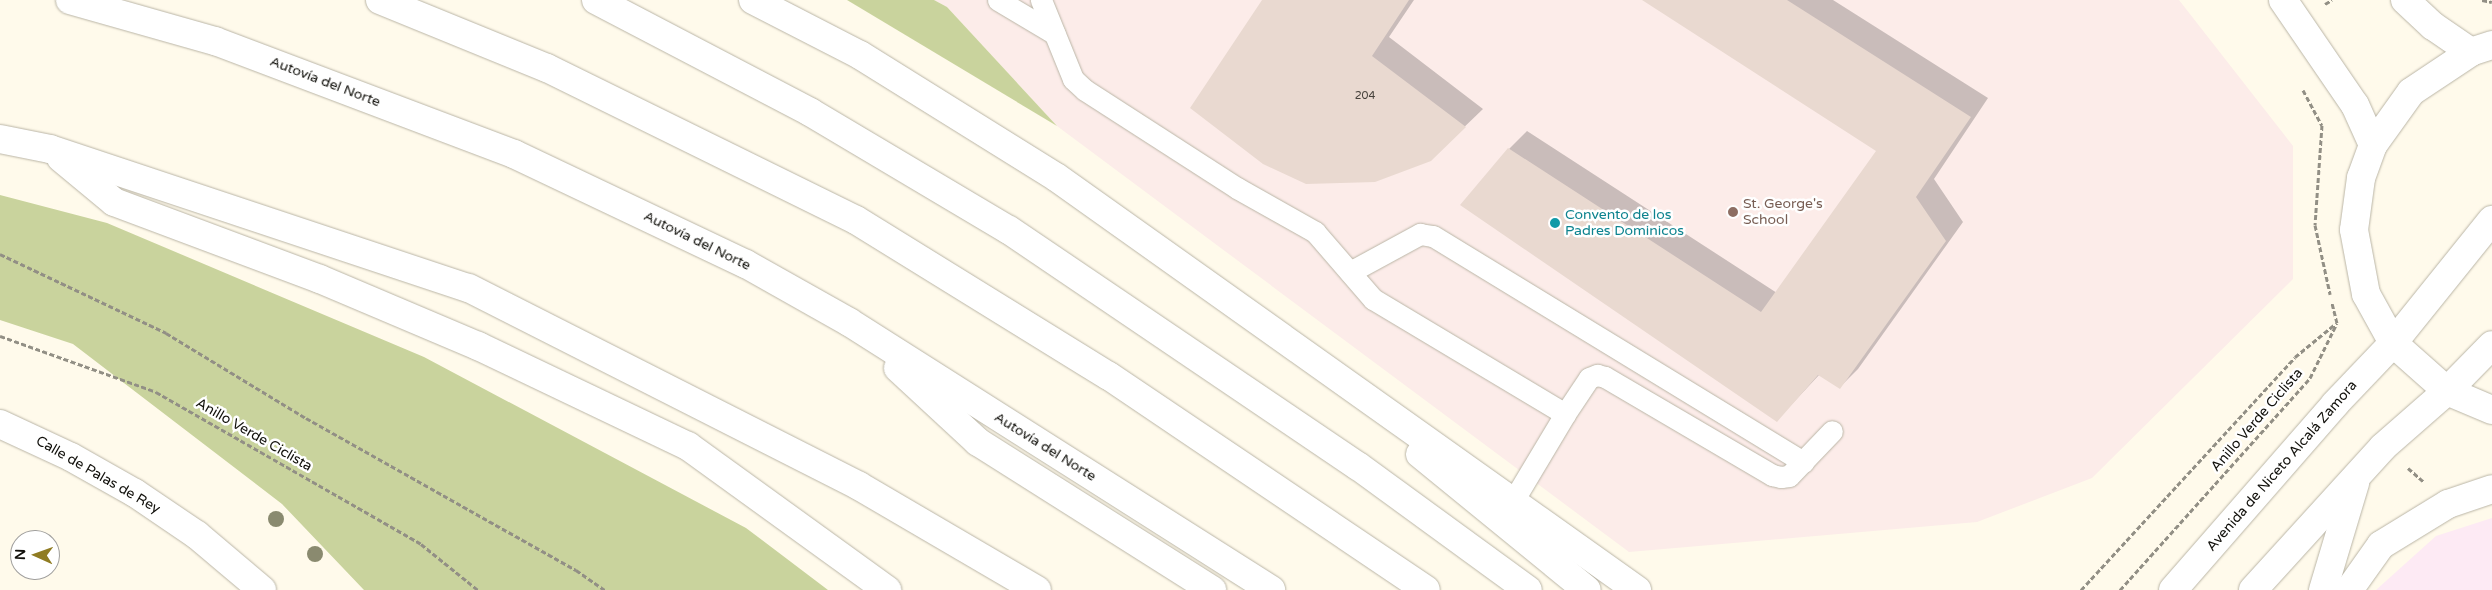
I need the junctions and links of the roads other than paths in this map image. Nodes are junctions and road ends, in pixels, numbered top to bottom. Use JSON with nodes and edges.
{"nodes":[{"id":1,"x":70,"y":0,"type":"edge"},
{"id":2,"x":380,"y":0,"type":"edge"},
{"id":3,"x":596,"y":0,"type":"edge"},
{"id":4,"x":753,"y":0,"type":"edge"},
{"id":5,"x":998,"y":0,"type":"edge"},
{"id":6,"x":1042,"y":0,"type":"edge"},
{"id":7,"x":2283,"y":0,"type":"edge"},
{"id":8,"x":2405,"y":0,"type":"edge"},
{"id":9,"x":1055,"y":34,"type":"junction"},
{"id":10,"x":2481,"y":48,"type":"edge"},
{"id":11,"x":0,"y":138,"type":"edge"},
{"id":12,"x":2373,"y":145,"type":"junction"},
{"id":13,"x":50,"y":149,"type":"junction"},
{"id":14,"x":2492,"y":220,"type":"edge"},
{"id":15,"x":1350,"y":272,"type":"junction"},
{"id":16,"x":849,"y":322,"type":"junction"},
{"id":17,"x":2393,"y":343,"type":"junction"},
{"id":18,"x":2492,"y":345,"type":"edge"},
{"id":19,"x":1315,"y":360,"type":"junction"},
{"id":20,"x":2447,"y":391,"type":"junction"},
{"id":21,"x":2492,"y":410,"type":"edge"},
{"id":22,"x":1565,"y":414,"type":"junction"},
{"id":23,"x":0,"y":424,"type":"edge"},
{"id":24,"x":1832,"y":431,"type":"dead end"},
{"id":25,"x":1803,"y":462,"type":"junction"},
{"id":26,"x":2357,"y":476,"type":"junction"},
{"id":27,"x":2492,"y":489,"type":"edge"},
{"id":28,"x":1513,"y":501,"type":"junction"},
{"id":29,"x":921,"y":521,"type":"junction"},
{"id":30,"x":262,"y":590,"type":"edge"},
{"id":31,"x":887,"y":590,"type":"edge"},
{"id":32,"x":1004,"y":590,"type":"edge"},
{"id":33,"x":1037,"y":590,"type":"edge"},
{"id":34,"x":1212,"y":590,"type":"edge"},
{"id":35,"x":1271,"y":590,"type":"edge"},
{"id":36,"x":1426,"y":590,"type":"edge"},
{"id":37,"x":1528,"y":590,"type":"edge"},
{"id":38,"x":1587,"y":590,"type":"edge"},
{"id":39,"x":1637,"y":590,"type":"edge"},
{"id":40,"x":2173,"y":590,"type":"edge"},
{"id":41,"x":2253,"y":590,"type":"edge"},
{"id":42,"x":2323,"y":590,"type":"edge"},
{"id":43,"x":2350,"y":590,"type":"edge"}],
"edges":[{"from":1,"to":16,"type":"main road","name":"Autovía del Norte"},
{"from":2,"to":36,"type":"main road"},
{"from":3,"to":37,"type":"main road"},
{"from":4,"to":19,"type":"main road"},
{"from":5,"to":9,"type":"lane"},
{"from":6,"to":9,"type":"lane"},
{"from":7,"to":12,"type":"main road"},
{"from":8,"to":10,"type":"main road"},
{"from":9,"to":15,"type":"lane"},
{"from":10,"to":12,"type":"main road"},
{"from":11,"to":13,"type":"main road"},
{"from":12,"to":17,"type":"main road"},
{"from":13,"to":29,"type":"main road"},
{"from":13,"to":31,"type":"main road"},
{"from":14,"to":17,"type":"main road","name":"Avenida de Niceto Alcalá Zamora"},
{"from":15,"to":22,"type":"lane"},
{"from":15,"to":25,"type":"lane"},
{"from":16,"to":34,"type":"main road"},
{"from":16,"to":35,"type":"main road","name":"Autovía del Norte"},
{"from":17,"to":20,"type":"main road"},
{"from":17,"to":40,"type":"main road","name":"Avenida de Niceto Alcalá Zamora"},
{"from":18,"to":20,"type":"main road"},
{"from":19,"to":28,"type":"main road"},
{"from":19,"to":38,"type":"main road"},
{"from":20,"to":21,"type":"main road"},
{"from":20,"to":26,"type":"main road"},
{"from":22,"to":25,"type":"lane"},
{"from":22,"to":28,"type":"lane"},
{"from":23,"to":30,"type":"main road","name":"Calle de Palas de Rey"},
{"from":24,"to":25,"type":"lane"},
{"from":26,"to":41,"type":"main road"},
{"from":26,"to":42,"type":"main road"},
{"from":27,"to":43,"type":"main road"},
{"from":28,"to":39,"type":"main road"},
{"from":29,"to":32,"type":"main road"},
{"from":29,"to":33,"type":"main road"}]}
